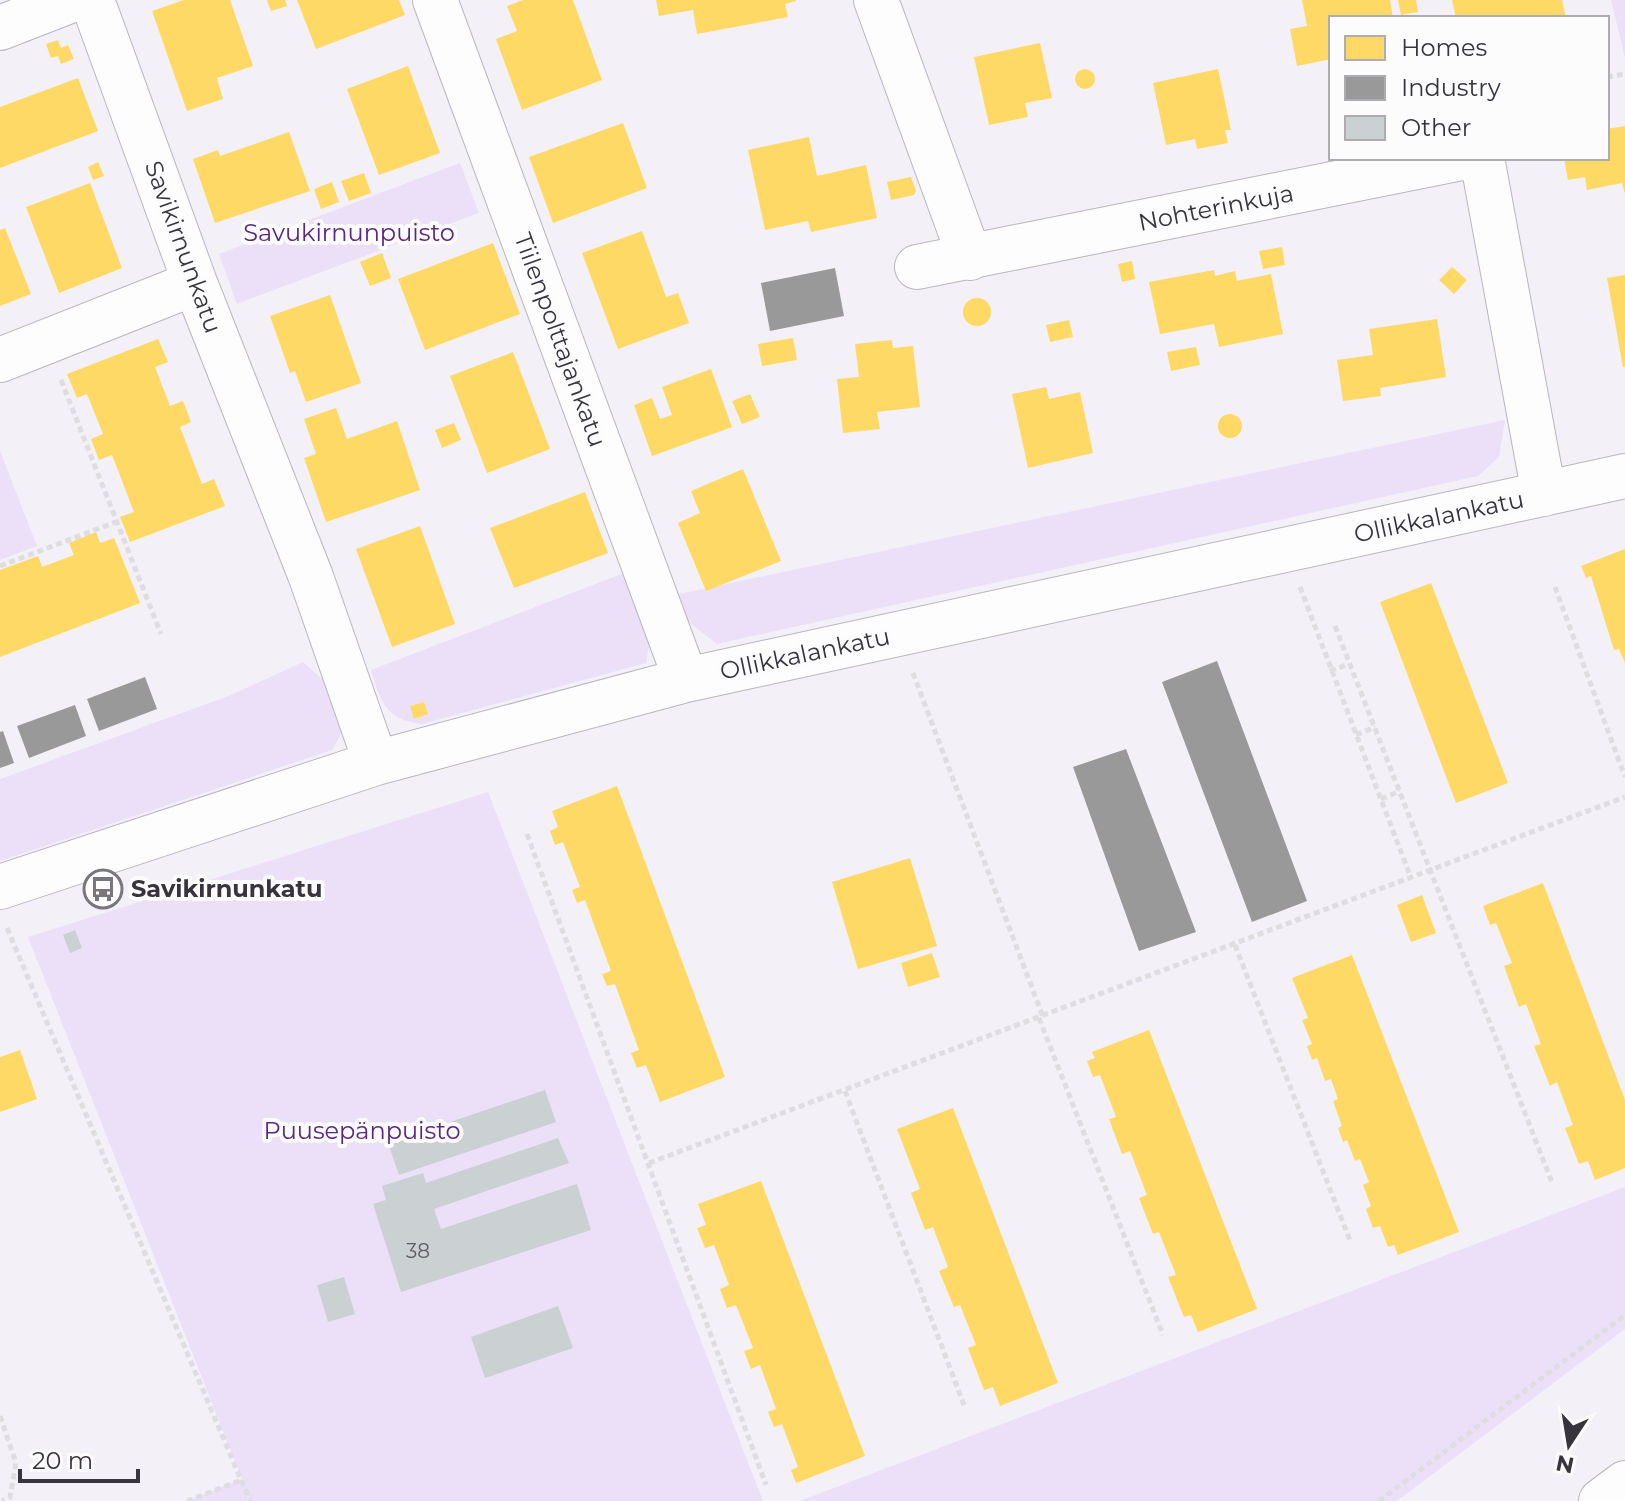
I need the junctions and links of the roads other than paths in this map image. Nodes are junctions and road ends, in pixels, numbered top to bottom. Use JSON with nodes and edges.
{"nodes":[{"id":1,"x":72,"y":0,"type":"edge"},
{"id":2,"x":92,"y":0,"type":"edge"},
{"id":3,"x":435,"y":0,"type":"edge"},
{"id":4,"x":876,"y":0,"type":"edge"},
{"id":5,"x":0,"y":28,"type":"edge"},
{"id":6,"x":1452,"y":160,"type":"edge"},
{"id":7,"x":1482,"y":160,"type":"edge"},
{"id":8,"x":970,"y":258,"type":"junction"},
{"id":9,"x":917,"y":267,"type":"dead end"},
{"id":10,"x":195,"y":283,"type":"junction"},
{"id":11,"x":0,"y":360,"type":"edge"},
{"id":12,"x":1625,"y":476,"type":"edge"},
{"id":13,"x":1544,"y":494,"type":"junction"},
{"id":14,"x":686,"y":680,"type":"junction"},
{"id":15,"x":376,"y":763,"type":"junction"},
{"id":16,"x":2,"y":904,"type":"edge"},
{"id":17,"x":1625,"y":1483,"type":"edge"},
{"id":18,"x":1601,"y":1501,"type":"edge"}],
"edges":[{"from":1,"to":5,"type":"street"},
{"from":2,"to":10,"type":"street","name":"Savikirnunkatu"},
{"from":3,"to":14,"type":"street","name":"Tiilenpolttajankatu"},
{"from":4,"to":8,"type":"street"},
{"from":6,"to":8,"type":"street","name":"Nohterinkuja"},
{"from":7,"to":13,"type":"street"},
{"from":8,"to":9,"type":"street","name":"Nohterinkuja"},
{"from":10,"to":11,"type":"street"},
{"from":10,"to":15,"type":"street","name":"Savikirnunkatu"},
{"from":12,"to":13,"type":"street","name":"Ollikkalankatu"},
{"from":13,"to":14,"type":"street","name":"Ollikkalankatu"},
{"from":14,"to":15,"type":"street","name":"Ollikkalankatu"},
{"from":15,"to":16,"type":"street","name":"Ollikkalankatu"},
{"from":17,"to":18,"type":"street"}]}
